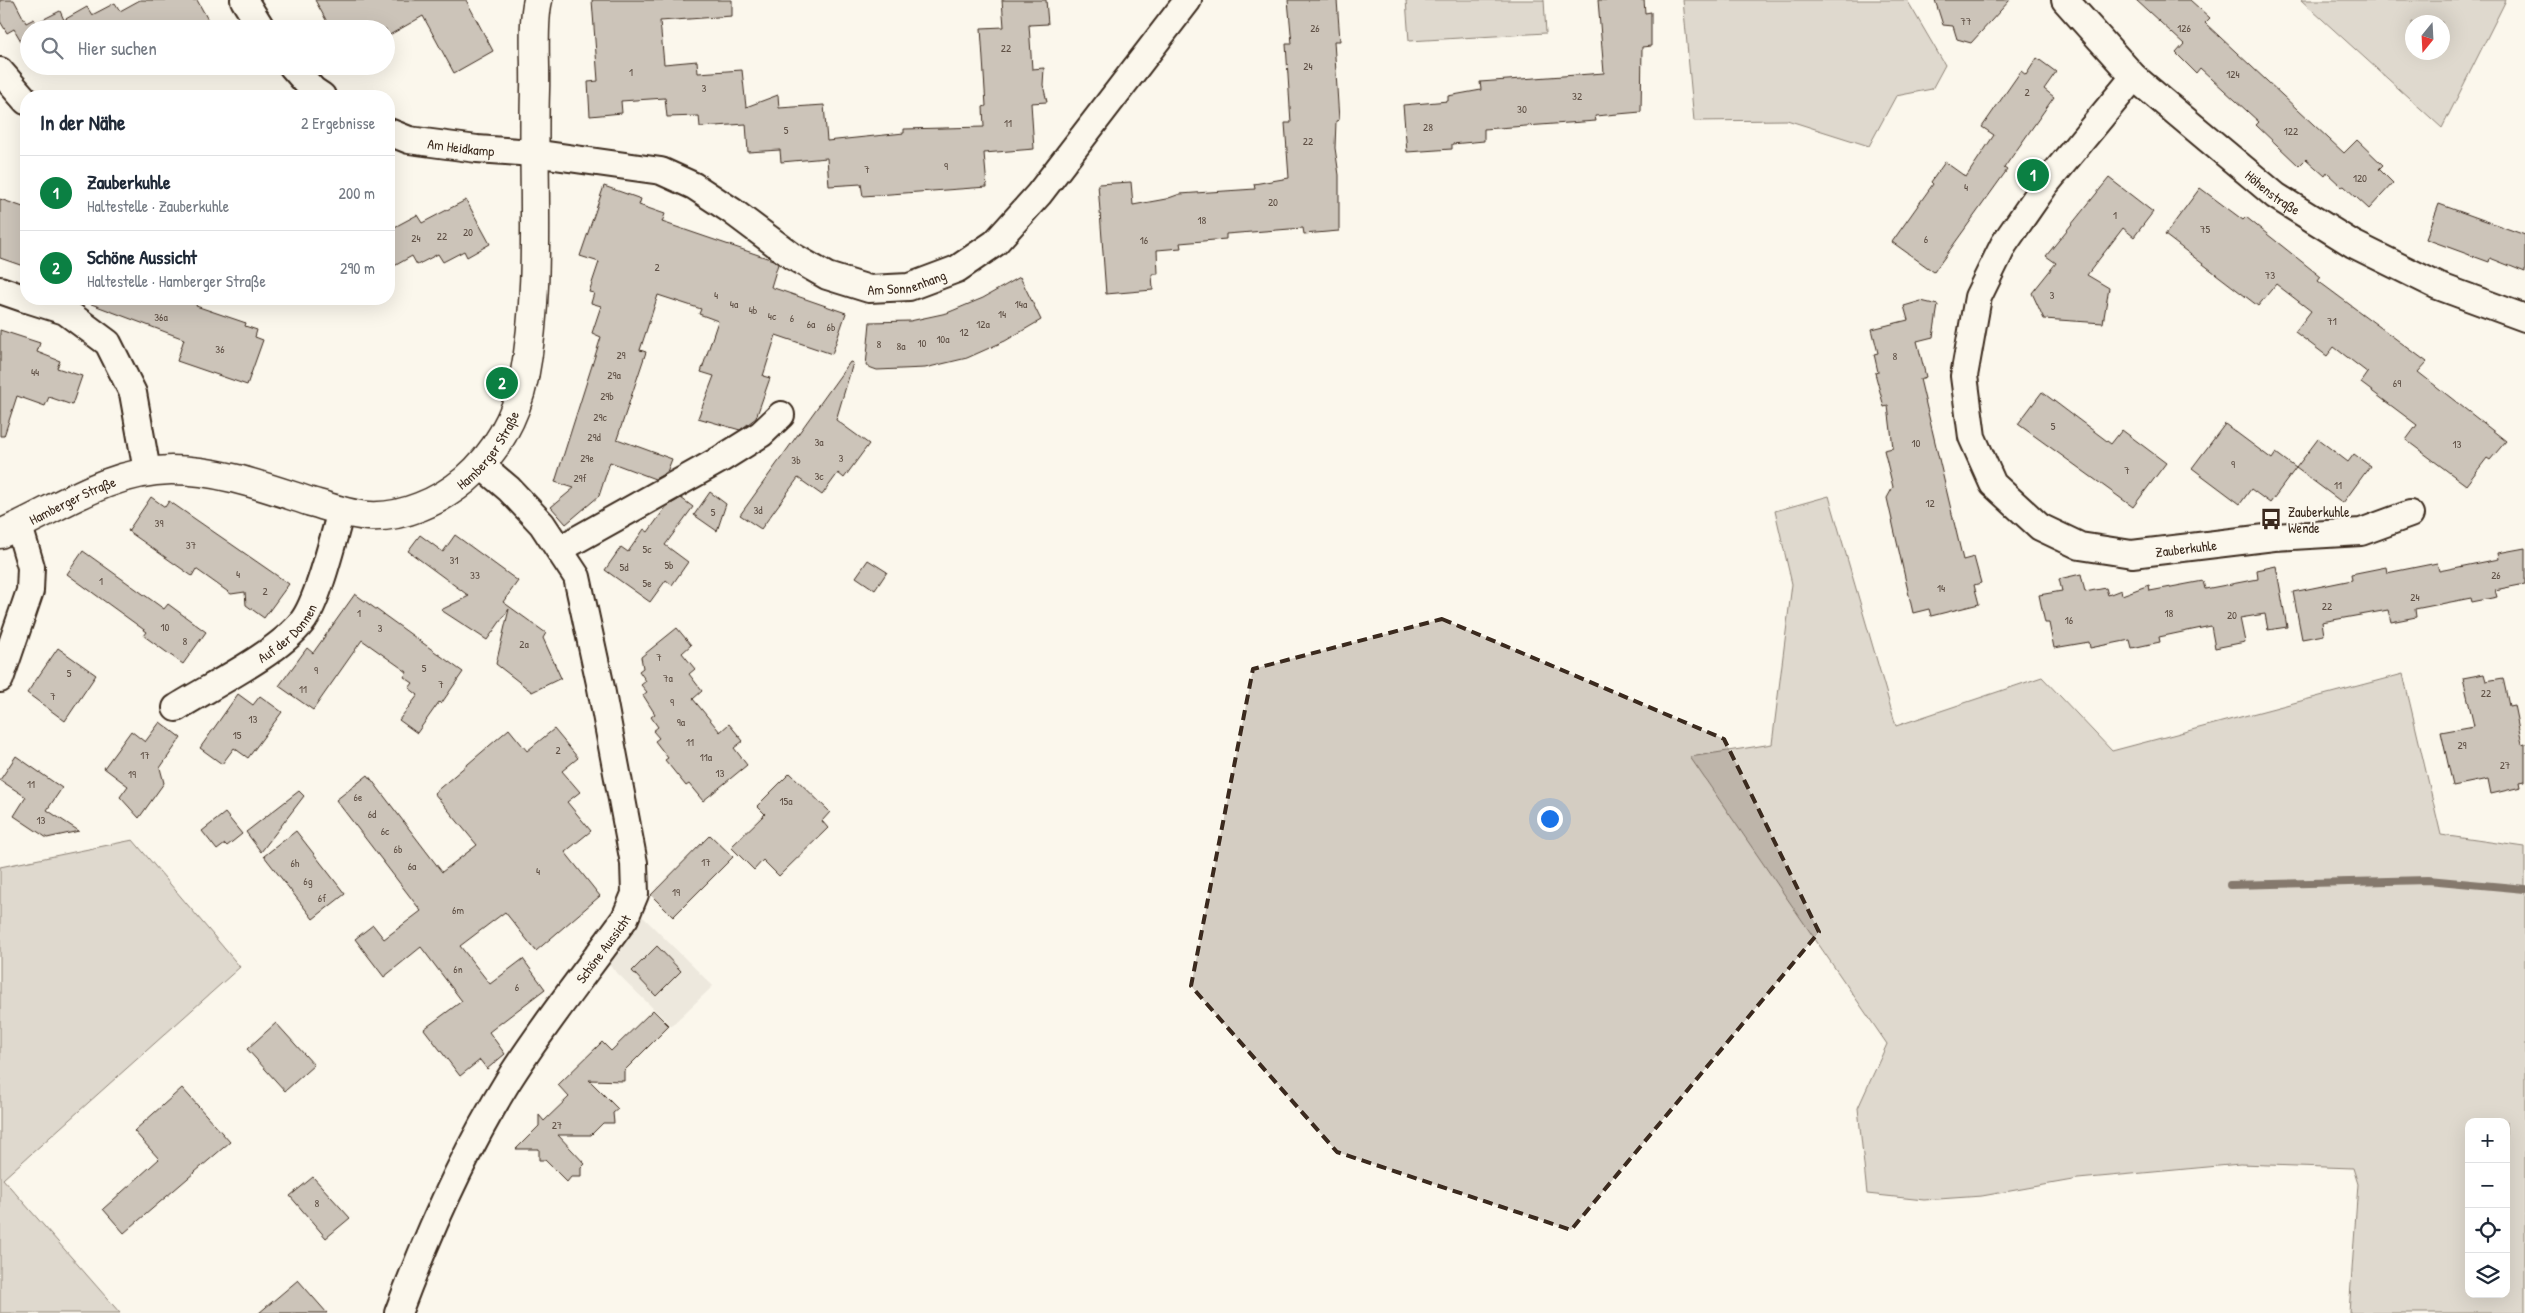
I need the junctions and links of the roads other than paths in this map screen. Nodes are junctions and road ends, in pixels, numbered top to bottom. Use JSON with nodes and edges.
{"nodes":[{"id":1,"x":244,"y":0,"type":"edge"},
{"id":2,"x":538,"y":0,"type":"edge"},
{"id":3,"x":1188,"y":0,"type":"edge"},
{"id":4,"x":2065,"y":0,"type":"edge"},
{"id":5,"x":256,"y":20,"type":"edge"},
{"id":6,"x":0,"y":71,"type":"edge"},
{"id":7,"x":300,"y":75,"type":"edge"},
{"id":8,"x":2134,"y":77,"type":"junction"},
{"id":9,"x":313,"y":90,"type":"edge"},
{"id":10,"x":20,"y":94,"type":"edge"},
{"id":11,"x":395,"y":134,"type":"edge"},
{"id":12,"x":533,"y":153,"type":"junction"},
{"id":13,"x":0,"y":290,"type":"edge"},
{"id":14,"x":20,"y":297,"type":"edge"},
{"id":15,"x":45,"y":305,"type":"edge"},
{"id":16,"x":2525,"y":318,"type":"edge"},
{"id":17,"x":782,"y":415,"type":"dead end"},
{"id":18,"x":482,"y":466,"type":"junction"},
{"id":19,"x":147,"y":471,"type":"junction"},
{"id":20,"x":341,"y":511,"type":"junction"},
{"id":21,"x":2410,"y":514,"type":"dead end"},
{"id":22,"x":10,"y":530,"type":"edge"},
{"id":23,"x":560,"y":549,"type":"junction"},
{"id":24,"x":0,"y":679,"type":"edge"},
{"id":25,"x":176,"y":708,"type":"dead end"},
{"id":26,"x":398,"y":1313,"type":"edge"}],
"edges":[{"from":1,"to":5,"type":"street"},
{"from":2,"to":12,"type":"street","name":"Hamberger Straße"},
{"from":3,"to":12,"type":"street","name":"Am Sonnenhang"},
{"from":4,"to":8,"type":"street","name":"Höhenstraße"},
{"from":6,"to":10,"type":"street"},
{"from":7,"to":9,"type":"street"},
{"from":8,"to":16,"type":"street","name":"Höhenstraße"},
{"from":8,"to":21,"type":"street","name":"Zauberkuhle"},
{"from":11,"to":12,"type":"street","name":"Am Heidkamp"},
{"from":12,"to":18,"type":"street","name":"Hamberger Straße"},
{"from":13,"to":14,"type":"street"},
{"from":15,"to":19,"type":"street"},
{"from":17,"to":23,"type":"street"},
{"from":18,"to":20,"type":"street","name":"Hamberger Straße"},
{"from":18,"to":23,"type":"street","name":"Schöne Aussicht"},
{"from":19,"to":20,"type":"street","name":"Hamberger Straße"},
{"from":19,"to":22,"type":"street","name":"Hamberger Straße"},
{"from":20,"to":25,"type":"street","name":"Auf der Donnen"},
{"from":22,"to":24,"type":"street"},
{"from":23,"to":26,"type":"street","name":"Schöne Aussicht"}]}
